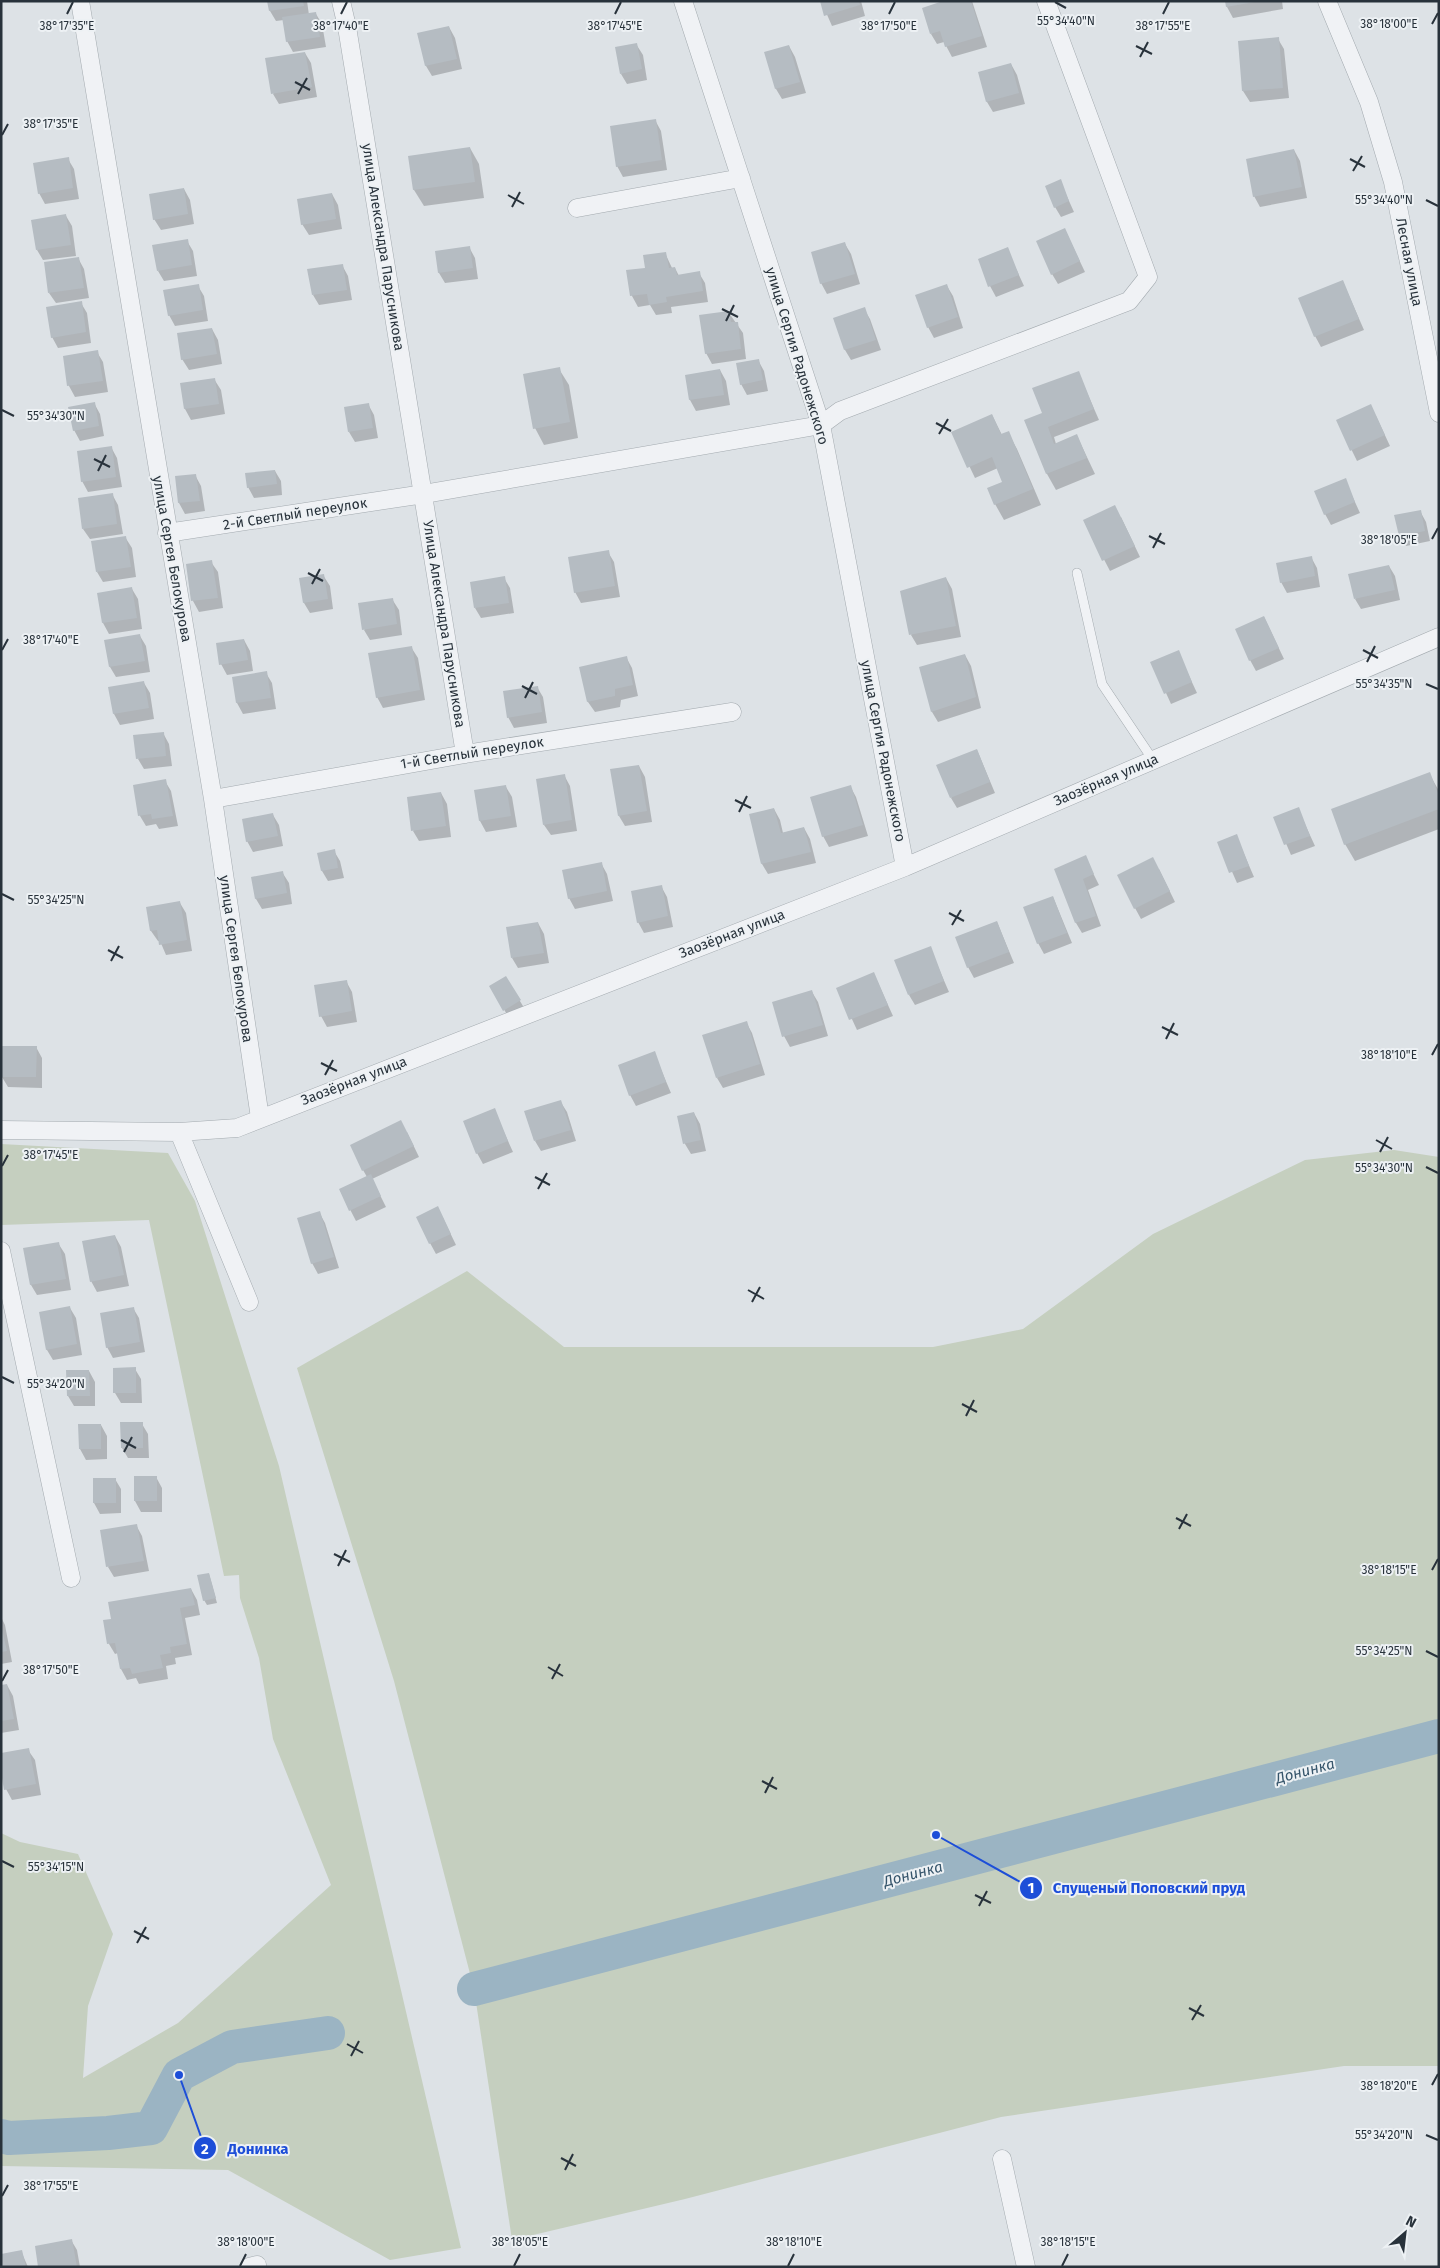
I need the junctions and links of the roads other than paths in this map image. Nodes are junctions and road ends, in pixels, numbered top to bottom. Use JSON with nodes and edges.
{"nodes":[{"id":1,"x":80,"y":1,"type":"edge"},
{"id":2,"x":341,"y":1,"type":"edge"},
{"id":3,"x":683,"y":1,"type":"edge"},
{"id":4,"x":1046,"y":1,"type":"edge"},
{"id":5,"x":1327,"y":1,"type":"edge"},
{"id":6,"x":741,"y":178,"type":"junction"},
{"id":7,"x":577,"y":208,"type":"dead end"},
{"id":8,"x":1439,"y":413,"type":"edge"},
{"id":9,"x":821,"y":425,"type":"junction"},
{"id":10,"x":424,"y":494,"type":"junction"},
{"id":11,"x":167,"y":533,"type":"junction"},
{"id":12,"x":1078,"y":573,"type":"dead end"},
{"id":13,"x":1439,"y":637,"type":"edge"},
{"id":14,"x":732,"y":712,"type":"dead end"},
{"id":15,"x":465,"y":754,"type":"junction"},
{"id":16,"x":1153,"y":760,"type":"junction"},
{"id":17,"x":213,"y":799,"type":"junction"},
{"id":18,"x":905,"y":867,"type":"junction"},
{"id":19,"x":260,"y":1118,"type":"junction"},
{"id":20,"x":1,"y":1130,"type":"edge"},
{"id":21,"x":179,"y":1132,"type":"junction"},
{"id":22,"x":1,"y":1251,"type":"edge"},
{"id":23,"x":249,"y":1302,"type":"dead end"},
{"id":24,"x":71,"y":1578,"type":"dead end"},
{"id":25,"x":1002,"y":2159,"type":"dead end"},
{"id":26,"x":1026,"y":2267,"type":"edge"}],
"edges":[{"from":1,"to":11,"type":"street","name":"улица Сергея Белокурова"},
{"from":2,"to":10,"type":"street","name":"улица Александра Парусникова"},
{"from":3,"to":6,"type":"street","name":"улица Сергия Радонежского"},
{"from":4,"to":9,"type":"street"},
{"from":5,"to":8,"type":"street","name":"Лесная улица"},
{"from":6,"to":7,"type":"street"},
{"from":6,"to":9,"type":"street","name":"улица Сергия Радонежского"},
{"from":9,"to":10,"type":"street","name":"2-й Светлый переулок"},
{"from":9,"to":18,"type":"street","name":"улица Сергия Радонежского"},
{"from":10,"to":11,"type":"street","name":"2-й Светлый переулок"},
{"from":10,"to":15,"type":"street","name":"Улица Александра Парусникова"},
{"from":11,"to":17,"type":"street","name":"улица Сергея Белокурова"},
{"from":12,"to":16,"type":"lane"},
{"from":13,"to":16,"type":"street","name":"Заозёрная улица"},
{"from":14,"to":15,"type":"street","name":"1-й Светлый переулок"},
{"from":15,"to":17,"type":"street","name":"1-й Светлый переулок"},
{"from":16,"to":18,"type":"street","name":"Заозёрная улица"},
{"from":17,"to":19,"type":"street","name":"улица Сергея Белокурова"},
{"from":18,"to":19,"type":"street","name":"Заозёрная улица"},
{"from":19,"to":21,"type":"street","name":"Заозёрная улица"},
{"from":20,"to":21,"type":"street","name":"Заозёрная улица"},
{"from":21,"to":23,"type":"street"},
{"from":22,"to":24,"type":"street"},
{"from":25,"to":26,"type":"street"}]}
